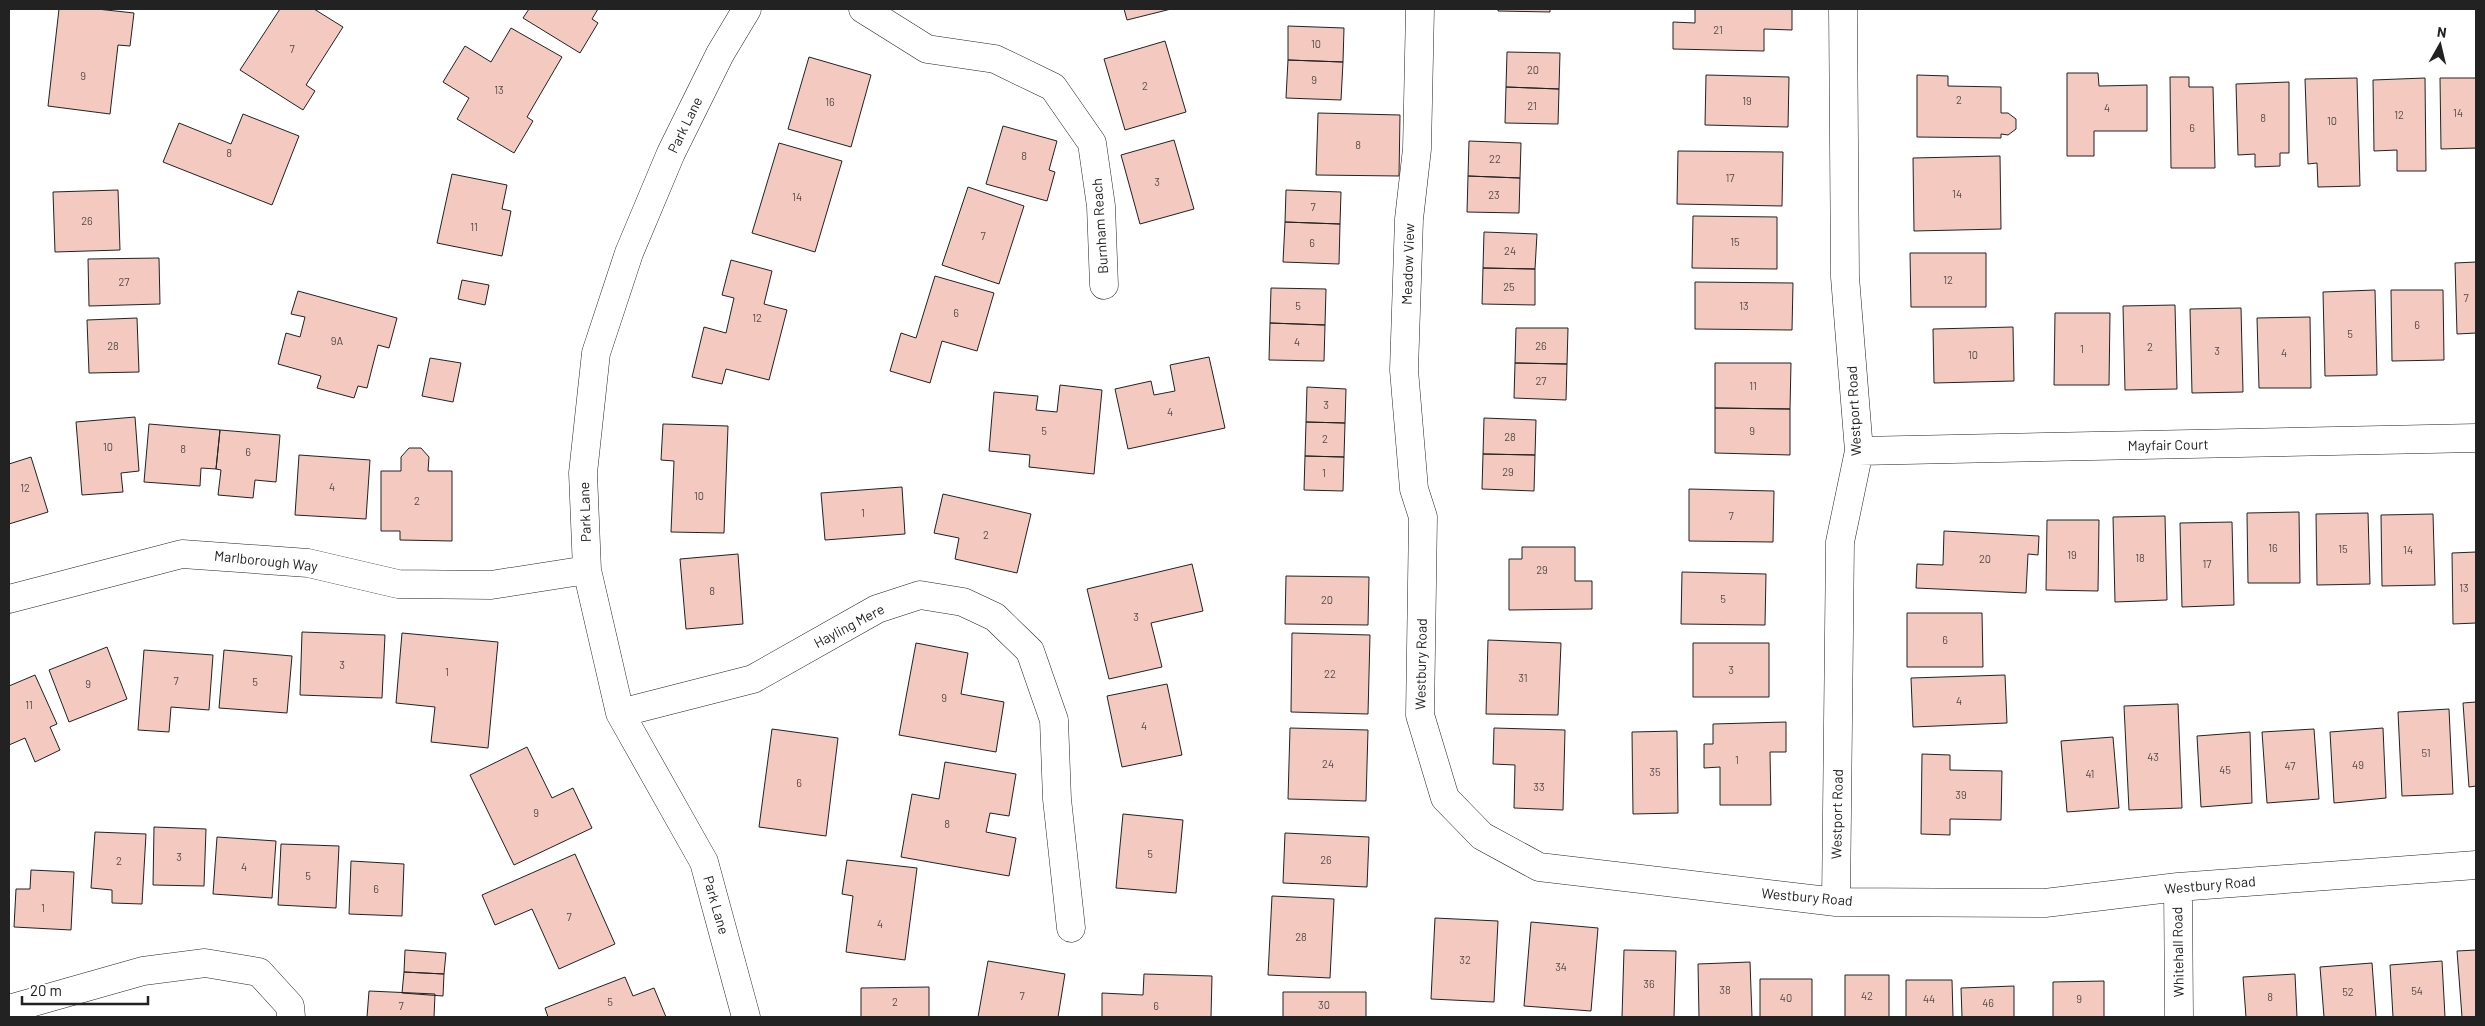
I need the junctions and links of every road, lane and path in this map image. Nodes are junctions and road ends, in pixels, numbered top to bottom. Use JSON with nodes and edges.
{"nodes":[{"id":1,"x":747,"y":9,"type":"edge"},
{"id":2,"x":863,"y":9,"type":"edge"},
{"id":3,"x":1420,"y":9,"type":"edge"},
{"id":4,"x":1843,"y":9,"type":"edge"},
{"id":5,"x":1104,"y":285,"type":"dead end"},
{"id":6,"x":2476,"y":438,"type":"edge"},
{"id":7,"x":1859,"y":451,"type":"junction"},
{"id":8,"x":1423,"y":517,"type":"joint"},
{"id":9,"x":587,"y":570,"type":"junction"},
{"id":10,"x":9,"y":599,"type":"edge"},
{"id":11,"x":620,"y":713,"type":"junction"},
{"id":12,"x":2476,"y":864,"type":"edge"},
{"id":13,"x":2178,"y":887,"type":"junction"},
{"id":14,"x":1836,"y":902,"type":"junction"},
{"id":15,"x":1071,"y":928,"type":"dead end"},
{"id":16,"x":9,"y":1009,"type":"edge"},
{"id":17,"x":291,"y":1017,"type":"edge"},
{"id":18,"x":746,"y":1017,"type":"edge"},
{"id":19,"x":2179,"y":1017,"type":"edge"}],
"edges":[{"from":1,"to":9,"type":"street","name":"Park Lane"},
{"from":2,"to":5,"type":"street","name":"Burnham Reach"},
{"from":3,"to":8,"type":"street","name":"Meadow View"},
{"from":4,"to":7,"type":"street","name":"Westport Road"},
{"from":6,"to":7,"type":"street","name":"Mayfair Court"},
{"from":7,"to":14,"type":"street","name":"Westport Road"},
{"from":8,"to":14,"type":"street","name":"Westbury Road"},
{"from":9,"to":10,"type":"street","name":"Marlborough Way"},
{"from":9,"to":11,"type":"street","name":"Park Lane"},
{"from":11,"to":15,"type":"street","name":"Hayling Mere"},
{"from":11,"to":18,"type":"street","name":"Park Lane"},
{"from":12,"to":13,"type":"street","name":"Westbury Road"},
{"from":13,"to":14,"type":"street","name":"Westbury Road"},
{"from":13,"to":19,"type":"street","name":"Whitehall Road"},
{"from":16,"to":17,"type":"street"}]}
